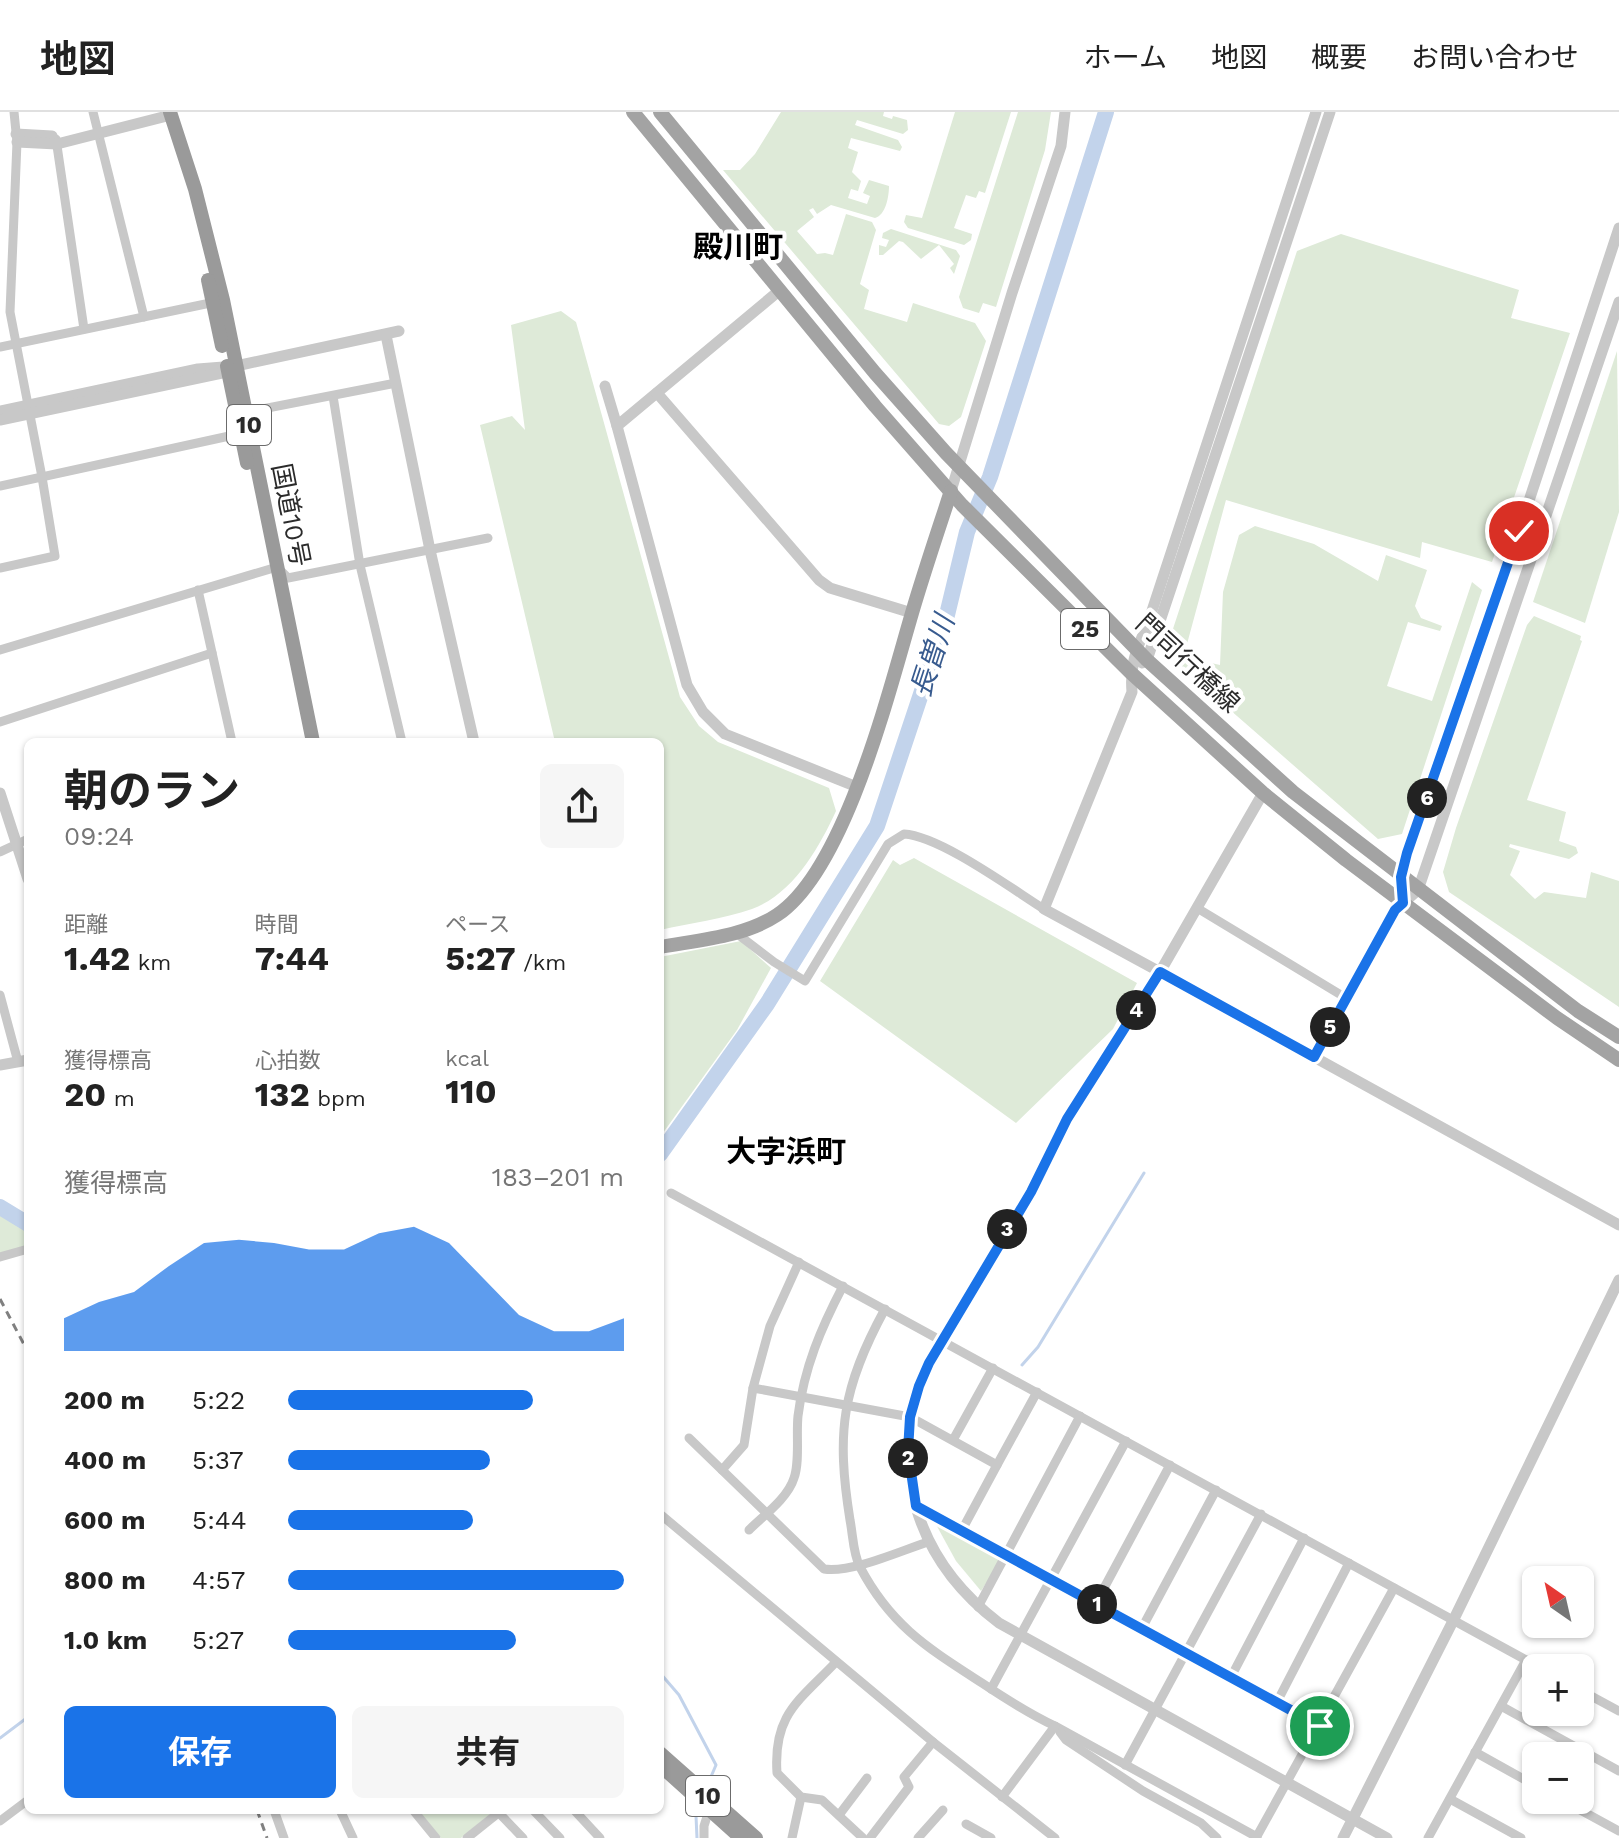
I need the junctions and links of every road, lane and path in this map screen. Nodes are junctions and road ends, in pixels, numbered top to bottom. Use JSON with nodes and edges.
{"nodes":[{"id":1,"x":14,"y":112,"type":"edge"},
{"id":2,"x":93,"y":112,"type":"edge"},
{"id":3,"x":633,"y":112,"type":"edge"},
{"id":4,"x":660,"y":112,"type":"edge"},
{"id":5,"x":1065,"y":112,"type":"edge"},
{"id":6,"x":1316,"y":112,"type":"edge"},
{"id":7,"x":1330,"y":112,"type":"edge"},
{"id":8,"x":164,"y":114,"type":"edge"},
{"id":9,"x":98,"y":130,"type":"junction"},
{"id":10,"x":17,"y":138,"type":"junction"},
{"id":11,"x":56,"y":140,"type":"junction"},
{"id":12,"x":1619,"y":228,"type":"edge"},
{"id":13,"x":780,"y":290,"type":"junction"},
{"id":14,"x":218,"y":302,"type":"junction"},
{"id":15,"x":1619,"y":302,"type":"edge"},
{"id":16,"x":144,"y":317,"type":"junction"},
{"id":17,"x":84,"y":329,"type":"junction"},
{"id":18,"x":399,"y":331,"type":"dead end"},
{"id":19,"x":386,"y":335,"type":"junction"},
{"id":20,"x":16,"y":344,"type":"junction"},
{"id":21,"x":0,"y":347,"type":"edge"},
{"id":22,"x":230,"y":368,"type":"junction"},
{"id":23,"x":396,"y":383,"type":"junction"},
{"id":24,"x":605,"y":386,"type":"dead end"},
{"id":25,"x":657,"y":393,"type":"junction"},
{"id":26,"x":333,"y":396,"type":"junction"},
{"id":27,"x":29,"y":410,"type":"junction"},
{"id":28,"x":0,"y":411,"type":"edge"},
{"id":29,"x":247,"y":412,"type":"junction"},
{"id":30,"x":0,"y":420,"type":"edge"},
{"id":31,"x":617,"y":426,"type":"junction"},
{"id":32,"x":245,"y":433,"type":"junction"},
{"id":33,"x":957,"y":466,"type":"junction"},
{"id":34,"x":42,"y":477,"type":"junction"},
{"id":35,"x":0,"y":486,"type":"edge"},
{"id":36,"x":951,"y":491,"type":"junction"},
{"id":37,"x":488,"y":538,"type":"dead end"},
{"id":38,"x":430,"y":550,"type":"junction"},
{"id":39,"x":360,"y":565,"type":"junction"},
{"id":40,"x":0,"y":568,"type":"edge"},
{"id":41,"x":273,"y":568,"type":"junction"},
{"id":42,"x":198,"y":590,"type":"junction"},
{"id":43,"x":912,"y":613,"type":"junction"},
{"id":44,"x":0,"y":650,"type":"edge"},
{"id":45,"x":212,"y":653,"type":"junction"},
{"id":46,"x":1142,"y":654,"type":"junction"},
{"id":47,"x":1130,"y":672,"type":"junction"},
{"id":48,"x":0,"y":722,"type":"edge"},
{"id":49,"x":231,"y":738,"type":"edge"},
{"id":50,"x":303,"y":738,"type":"edge"},
{"id":51,"x":312,"y":738,"type":"edge"},
{"id":52,"x":401,"y":738,"type":"edge"},
{"id":53,"x":473,"y":738,"type":"edge"},
{"id":54,"x":857,"y":787,"type":"junction"},
{"id":55,"x":0,"y":793,"type":"edge"},
{"id":56,"x":1263,"y":793,"type":"junction"},
{"id":57,"x":24,"y":842,"type":"edge"},
{"id":58,"x":17,"y":846,"type":"junction"},
{"id":59,"x":0,"y":852,"type":"edge"},
{"id":60,"x":24,"y":867,"type":"edge"},
{"id":61,"x":1401,"y":877,"type":"junction"},
{"id":62,"x":1418,"y":890,"type":"junction"},
{"id":63,"x":1403,"y":903,"type":"junction"},
{"id":64,"x":1197,"y":908,"type":"junction"},
{"id":65,"x":1044,"y":909,"type":"junction"},
{"id":66,"x":736,"y":933,"type":"junction"},
{"id":67,"x":664,"y":946,"type":"edge"},
{"id":68,"x":1160,"y":972,"type":"junction"},
{"id":69,"x":0,"y":995,"type":"edge"},
{"id":70,"x":1346,"y":998,"type":"junction"},
{"id":71,"x":1619,"y":1037,"type":"edge"},
{"id":72,"x":1314,"y":1057,"type":"junction"},
{"id":73,"x":1619,"y":1060,"type":"edge"},
{"id":74,"x":23,"y":1061,"type":"edge"},
{"id":75,"x":0,"y":1065,"type":"edge"},
{"id":76,"x":671,"y":1193,"type":"dead end"},
{"id":77,"x":1619,"y":1225,"type":"edge"},
{"id":78,"x":24,"y":1250,"type":"edge"},
{"id":79,"x":0,"y":1257,"type":"edge"},
{"id":80,"x":799,"y":1262,"type":"junction"},
{"id":81,"x":1619,"y":1280,"type":"edge"},
{"id":82,"x":843,"y":1286,"type":"junction"},
{"id":83,"x":885,"y":1309,"type":"junction"},
{"id":84,"x":942,"y":1340,"type":"junction"},
{"id":85,"x":993,"y":1368,"type":"junction"},
{"id":86,"x":753,"y":1388,"type":"junction"},
{"id":87,"x":1037,"y":1392,"type":"junction"},
{"id":88,"x":800,"y":1397,"type":"junction"},
{"id":89,"x":846,"y":1405,"type":"junction"},
{"id":90,"x":1080,"y":1416,"type":"junction"},
{"id":91,"x":910,"y":1417,"type":"junction"},
{"id":92,"x":689,"y":1438,"type":"dead end"},
{"id":93,"x":953,"y":1440,"type":"junction"},
{"id":94,"x":1126,"y":1441,"type":"junction"},
{"id":95,"x":997,"y":1465,"type":"junction"},
{"id":96,"x":1170,"y":1465,"type":"junction"},
{"id":97,"x":722,"y":1470,"type":"junction"},
{"id":98,"x":1216,"y":1490,"type":"junction"},
{"id":99,"x":916,"y":1506,"type":"junction"},
{"id":100,"x":765,"y":1514,"type":"junction"},
{"id":101,"x":1261,"y":1514,"type":"junction"},
{"id":102,"x":664,"y":1517,"type":"edge"},
{"id":103,"x":749,"y":1530,"type":"dead end"},
{"id":104,"x":962,"y":1530,"type":"junction"},
{"id":105,"x":1304,"y":1538,"type":"junction"},
{"id":106,"x":928,"y":1542,"type":"junction"},
{"id":107,"x":1007,"y":1555,"type":"junction"},
{"id":108,"x":1349,"y":1563,"type":"junction"},
{"id":109,"x":857,"y":1564,"type":"junction"},
{"id":110,"x":1053,"y":1579,"type":"junction"},
{"id":111,"x":1394,"y":1588,"type":"junction"},
{"id":112,"x":1096,"y":1603,"type":"junction"},
{"id":113,"x":978,"y":1607,"type":"junction"},
{"id":114,"x":1453,"y":1621,"type":"junction"},
{"id":115,"x":1142,"y":1628,"type":"junction"},
{"id":116,"x":1021,"y":1636,"type":"junction"},
{"id":117,"x":1185,"y":1651,"type":"junction"},
{"id":118,"x":1522,"y":1658,"type":"edge"},
{"id":119,"x":836,"y":1662,"type":"junction"},
{"id":120,"x":1522,"y":1667,"type":"edge"},
{"id":121,"x":1231,"y":1677,"type":"junction"},
{"id":122,"x":991,"y":1689,"type":"junction"},
{"id":123,"x":1594,"y":1698,"type":"edge"},
{"id":124,"x":1277,"y":1702,"type":"junction"},
{"id":125,"x":1501,"y":1706,"type":"junction"},
{"id":126,"x":1154,"y":1710,"type":"junction"},
{"id":127,"x":1619,"y":1711,"type":"edge"},
{"id":128,"x":1055,"y":1726,"type":"junction"},
{"id":129,"x":1320,"y":1726,"type":"junction"},
{"id":130,"x":933,"y":1742,"type":"junction"},
{"id":131,"x":1475,"y":1752,"type":"junction"},
{"id":132,"x":664,"y":1757,"type":"edge"},
{"id":133,"x":1125,"y":1765,"type":"junction"},
{"id":134,"x":664,"y":1768,"type":"edge"},
{"id":135,"x":1619,"y":1771,"type":"edge"},
{"id":136,"x":867,"y":1778,"type":"dead end"},
{"id":137,"x":1522,"y":1778,"type":"edge"},
{"id":138,"x":1288,"y":1783,"type":"junction"},
{"id":139,"x":801,"y":1797,"type":"junction"},
{"id":140,"x":1002,"y":1797,"type":"junction"},
{"id":141,"x":1450,"y":1799,"type":"junction"},
{"id":142,"x":24,"y":1803,"type":"edge"},
{"id":143,"x":710,"y":1804,"type":"junction"},
{"id":144,"x":943,"y":1810,"type":"dead end"},
{"id":145,"x":275,"y":1814,"type":"edge"},
{"id":146,"x":342,"y":1814,"type":"edge"},
{"id":147,"x":416,"y":1814,"type":"edge"},
{"id":148,"x":496,"y":1814,"type":"edge"},
{"id":149,"x":503,"y":1814,"type":"edge"},
{"id":150,"x":537,"y":1814,"type":"edge"},
{"id":151,"x":578,"y":1814,"type":"edge"},
{"id":152,"x":1588,"y":1814,"type":"edge"},
{"id":153,"x":839,"y":1815,"type":"junction"},
{"id":154,"x":1354,"y":1820,"type":"junction"},
{"id":155,"x":0,"y":1821,"type":"edge"},
{"id":156,"x":966,"y":1824,"type":"dead end"},
{"id":157,"x":1619,"y":1831,"type":"edge"},
{"id":158,"x":1257,"y":1837,"type":"edge"},
{"id":159,"x":284,"y":1838,"type":"edge"},
{"id":160,"x":353,"y":1838,"type":"edge"},
{"id":161,"x":436,"y":1838,"type":"edge"},
{"id":162,"x":467,"y":1838,"type":"edge"},
{"id":163,"x":523,"y":1838,"type":"edge"},
{"id":164,"x":560,"y":1838,"type":"edge"},
{"id":165,"x":600,"y":1838,"type":"edge"},
{"id":166,"x":704,"y":1838,"type":"edge"},
{"id":167,"x":741,"y":1838,"type":"edge"},
{"id":168,"x":756,"y":1838,"type":"edge"},
{"id":169,"x":792,"y":1838,"type":"edge"},
{"id":170,"x":863,"y":1838,"type":"edge"},
{"id":171,"x":870,"y":1838,"type":"edge"},
{"id":172,"x":918,"y":1838,"type":"edge"},
{"id":173,"x":991,"y":1838,"type":"edge"},
{"id":174,"x":1055,"y":1838,"type":"edge"},
{"id":175,"x":1217,"y":1838,"type":"edge"},
{"id":176,"x":1343,"y":1838,"type":"edge"},
{"id":177,"x":1387,"y":1838,"type":"edge"},
{"id":178,"x":1428,"y":1838,"type":"edge"},
{"id":179,"x":1521,"y":1838,"type":"edge"}],
"edges":[{"from":1,"to":10,"type":"street"},
{"from":2,"to":9,"type":"street"},
{"from":3,"to":13,"type":"main road","name":"門司行橋線","number":"25"},
{"from":4,"to":33,"type":"main road","name":"門司行橋線","number":"25"},
{"from":5,"to":33,"type":"street"},
{"from":6,"to":46,"type":"street"},
{"from":7,"to":46,"type":"street"},
{"from":8,"to":9,"type":"street"},
{"from":8,"to":14,"type":"highway","name":"国道10号","number":"10"},
{"from":9,"to":11,"type":"street"},
{"from":9,"to":16,"type":"street"},
{"from":10,"to":11,"type":"street"},
{"from":10,"to":20,"type":"street"},
{"from":11,"to":17,"type":"street"},
{"from":12,"to":61,"type":"street"},
{"from":13,"to":25,"type":"street"},
{"from":13,"to":36,"type":"main road","name":"門司行橋線","number":"25"},
{"from":14,"to":16,"type":"street"},
{"from":14,"to":22,"type":"highway","name":"国道10号","number":"10"},
{"from":15,"to":62,"type":"street"},
{"from":16,"to":17,"type":"street"},
{"from":17,"to":20,"type":"street"},
{"from":18,"to":19,"type":"street"},
{"from":19,"to":22,"type":"street"},
{"from":19,"to":23,"type":"street"},
{"from":20,"to":21,"type":"street"},
{"from":20,"to":27,"type":"street"},
{"from":22,"to":27,"type":"street"},
{"from":22,"to":29,"type":"highway","name":"国道10号","number":"10"},
{"from":22,"to":32,"type":"highway","name":"国道10号","number":"10"},
{"from":23,"to":26,"type":"street"},
{"from":23,"to":38,"type":"street"},
{"from":24,"to":31,"type":"street"},
{"from":25,"to":31,"type":"street"},
{"from":25,"to":43,"type":"street"},
{"from":26,"to":29,"type":"street"},
{"from":26,"to":39,"type":"street"},
{"from":27,"to":28,"type":"street"},
{"from":27,"to":30,"type":"street"},
{"from":27,"to":34,"type":"street"},
{"from":29,"to":32,"type":"highway","name":"国道10号","number":"10"},
{"from":31,"to":54,"type":"street"},
{"from":32,"to":34,"type":"street"},
{"from":32,"to":41,"type":"highway","name":"国道10号","number":"10"},
{"from":33,"to":36,"type":"street"},
{"from":33,"to":46,"type":"main road","name":"門司行橋線","number":"25"},
{"from":34,"to":35,"type":"street"},
{"from":34,"to":40,"type":"street"},
{"from":36,"to":43,"type":"main road"},
{"from":36,"to":47,"type":"main road","name":"門司行橋線","number":"25"},
{"from":37,"to":38,"type":"street"},
{"from":38,"to":39,"type":"street"},
{"from":38,"to":53,"type":"street"},
{"from":39,"to":41,"type":"street"},
{"from":39,"to":52,"type":"street"},
{"from":41,"to":42,"type":"street"},
{"from":41,"to":50,"type":"highway","name":"国道10号","number":"10"},
{"from":41,"to":51,"type":"highway","name":"国道10号","number":"10"},
{"from":42,"to":44,"type":"street"},
{"from":42,"to":45,"type":"street"},
{"from":43,"to":54,"type":"main road"},
{"from":45,"to":48,"type":"street"},
{"from":45,"to":49,"type":"street"},
{"from":46,"to":47,"type":"street"},
{"from":46,"to":61,"type":"main road","name":"門司行橋線","number":"25"},
{"from":47,"to":56,"type":"main road","name":"門司行橋線","number":"25"},
{"from":47,"to":65,"type":"street"},
{"from":54,"to":66,"type":"main road"},
{"from":55,"to":58,"type":"street"},
{"from":56,"to":63,"type":"main road","name":"門司行橋線","number":"25"},
{"from":56,"to":64,"type":"street"},
{"from":57,"to":58,"type":"street"},
{"from":58,"to":59,"type":"street"},
{"from":58,"to":60,"type":"street"},
{"from":61,"to":62,"type":"main road","name":"門司行橋線","number":"25"},
{"from":61,"to":63,"type":"street"},
{"from":62,"to":63,"type":"street"},
{"from":62,"to":71,"type":"main road","name":"門司行橋線","number":"25"},
{"from":63,"to":70,"type":"street"},
{"from":63,"to":73,"type":"main road","name":"門司行橋線","number":"25"},
{"from":64,"to":68,"type":"street"},
{"from":64,"to":70,"type":"street"},
{"from":65,"to":66,"type":"street"},
{"from":65,"to":68,"type":"street"},
{"from":66,"to":67,"type":"main road"},
{"from":68,"to":72,"type":"street"},
{"from":68,"to":84,"type":"street"},
{"from":69,"to":74,"type":"street"},
{"from":70,"to":72,"type":"street"},
{"from":72,"to":77,"type":"street"},
{"from":74,"to":75,"type":"street"},
{"from":76,"to":80,"type":"street"},
{"from":78,"to":79,"type":"street"},
{"from":80,"to":82,"type":"street"},
{"from":80,"to":86,"type":"street"},
{"from":81,"to":114,"type":"street"},
{"from":82,"to":83,"type":"street"},
{"from":82,"to":88,"type":"street"},
{"from":83,"to":84,"type":"street"},
{"from":83,"to":89,"type":"street"},
{"from":84,"to":85,"type":"street"},
{"from":84,"to":91,"type":"street"},
{"from":85,"to":87,"type":"street"},
{"from":85,"to":93,"type":"street"},
{"from":86,"to":88,"type":"street"},
{"from":86,"to":97,"type":"street"},
{"from":87,"to":90,"type":"street"},
{"from":87,"to":95,"type":"street"},
{"from":88,"to":89,"type":"street"},
{"from":88,"to":100,"type":"street"},
{"from":89,"to":91,"type":"street"},
{"from":89,"to":109,"type":"street"},
{"from":90,"to":94,"type":"street"},
{"from":90,"to":107,"type":"street"},
{"from":91,"to":93,"type":"street"},
{"from":91,"to":99,"type":"street"},
{"from":92,"to":97,"type":"street"},
{"from":93,"to":95,"type":"street"},
{"from":94,"to":96,"type":"street"},
{"from":94,"to":110,"type":"street"},
{"from":95,"to":104,"type":"street"},
{"from":96,"to":98,"type":"street"},
{"from":96,"to":112,"type":"street"},
{"from":97,"to":100,"type":"street"},
{"from":98,"to":101,"type":"street"},
{"from":98,"to":115,"type":"street"},
{"from":99,"to":104,"type":"street"},
{"from":99,"to":106,"type":"street"},
{"from":100,"to":103,"type":"street"},
{"from":100,"to":109,"type":"street"},
{"from":101,"to":105,"type":"street"},
{"from":101,"to":117,"type":"street"},
{"from":102,"to":119,"type":"street"},
{"from":104,"to":107,"type":"street"},
{"from":105,"to":108,"type":"street"},
{"from":105,"to":121,"type":"street"},
{"from":106,"to":109,"type":"street"},
{"from":106,"to":113,"type":"street"},
{"from":107,"to":110,"type":"street"},
{"from":107,"to":113,"type":"street"},
{"from":108,"to":111,"type":"street"},
{"from":108,"to":124,"type":"street"},
{"from":109,"to":122,"type":"street"},
{"from":110,"to":112,"type":"street"},
{"from":110,"to":116,"type":"street"},
{"from":111,"to":114,"type":"street"},
{"from":111,"to":129,"type":"street"},
{"from":112,"to":115,"type":"street"},
{"from":113,"to":116,"type":"street"},
{"from":114,"to":118,"type":"street"},
{"from":114,"to":154,"type":"street"},
{"from":115,"to":117,"type":"street"},
{"from":116,"to":122,"type":"street"},
{"from":116,"to":126,"type":"street"},
{"from":117,"to":121,"type":"street"},
{"from":117,"to":126,"type":"street"},
{"from":119,"to":130,"type":"street"},
{"from":119,"to":139,"type":"street"},
{"from":120,"to":125,"type":"street"},
{"from":121,"to":124,"type":"street"},
{"from":122,"to":128,"type":"street"},
{"from":123,"to":127,"type":"street"},
{"from":124,"to":129,"type":"street"},
{"from":125,"to":131,"type":"street"},
{"from":125,"to":135,"type":"street"},
{"from":126,"to":133,"type":"street"},
{"from":126,"to":138,"type":"street"},
{"from":128,"to":133,"type":"street"},
{"from":128,"to":140,"type":"street"},
{"from":128,"to":175,"type":"street"},
{"from":129,"to":138,"type":"street"},
{"from":130,"to":140,"type":"street"},
{"from":130,"to":171,"type":"street"},
{"from":131,"to":137,"type":"street"},
{"from":131,"to":141,"type":"street"},
{"from":132,"to":143,"type":"highway","number":"10"},
{"from":133,"to":158,"type":"street"},
{"from":134,"to":143,"type":"highway","number":"10"},
{"from":136,"to":153,"type":"street"},
{"from":138,"to":154,"type":"street"},
{"from":138,"to":158,"type":"street"},
{"from":139,"to":153,"type":"street"},
{"from":139,"to":169,"type":"street"},
{"from":140,"to":174,"type":"street"},
{"from":141,"to":178,"type":"street"},
{"from":141,"to":179,"type":"street"},
{"from":142,"to":155,"type":"street"},
{"from":143,"to":166,"type":"street"},
{"from":143,"to":167,"type":"highway","number":"10"},
{"from":143,"to":168,"type":"highway","number":"10"},
{"from":144,"to":172,"type":"street"},
{"from":145,"to":159,"type":"street"},
{"from":146,"to":160,"type":"street"},
{"from":147,"to":161,"type":"street"},
{"from":148,"to":162,"type":"street"},
{"from":149,"to":163,"type":"street"},
{"from":150,"to":164,"type":"street"},
{"from":151,"to":165,"type":"street"},
{"from":152,"to":157,"type":"street"},
{"from":153,"to":170,"type":"street"},
{"from":154,"to":176,"type":"street"},
{"from":154,"to":177,"type":"street"},
{"from":156,"to":173,"type":"street"}]}
